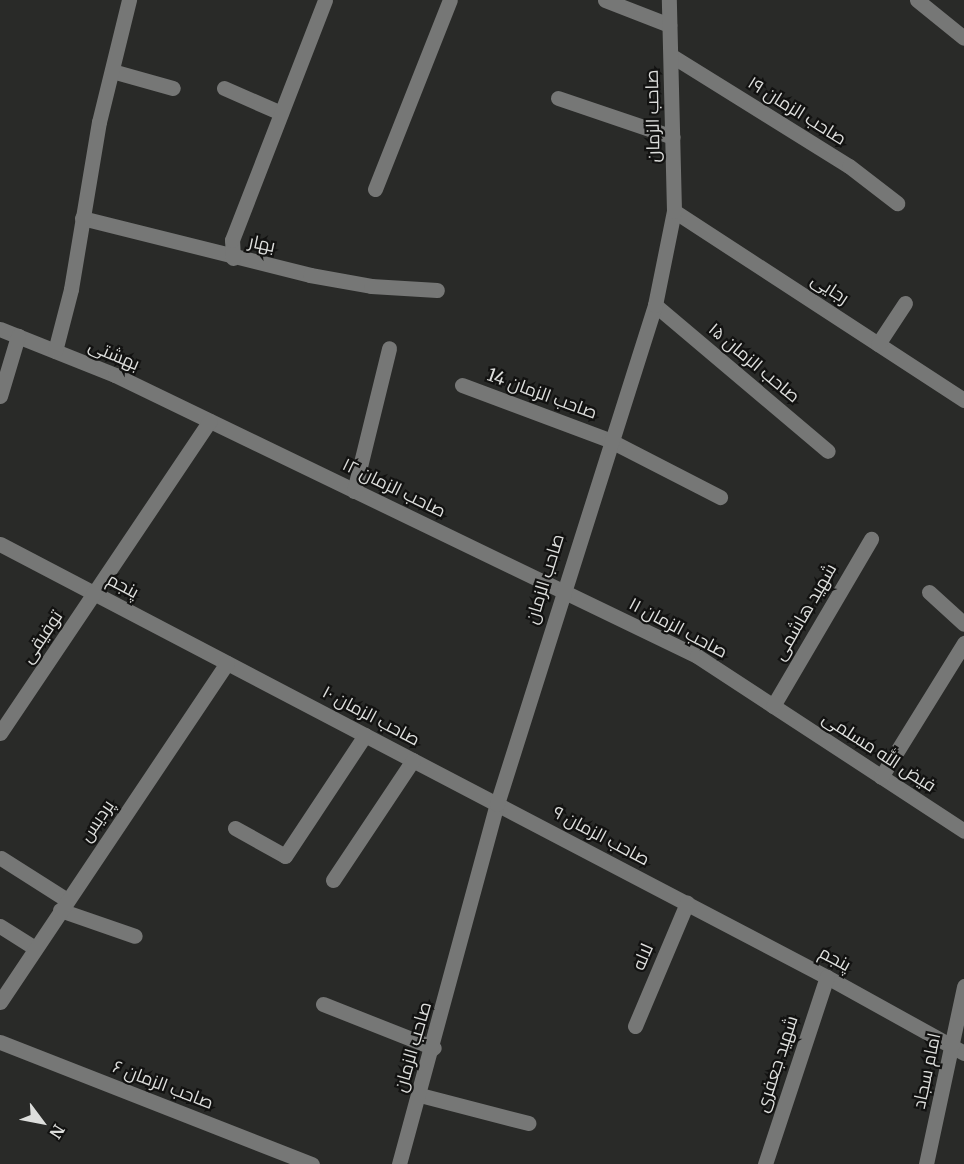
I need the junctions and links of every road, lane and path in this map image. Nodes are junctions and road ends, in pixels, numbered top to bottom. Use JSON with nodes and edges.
{"nodes":[{"id":1,"x":129,"y":0,"type":"edge"},
{"id":2,"x":326,"y":0,"type":"edge"},
{"id":3,"x":450,"y":0,"type":"edge"},
{"id":4,"x":605,"y":0,"type":"edge"},
{"id":5,"x":669,"y":0,"type":"edge"},
{"id":6,"x":917,"y":0,"type":"edge"},
{"id":7,"x":669,"y":25,"type":"junction"},
{"id":8,"x":964,"y":38,"type":"edge"},
{"id":9,"x":672,"y":56,"type":"junction"},
{"id":10,"x":112,"y":71,"type":"junction"},
{"id":11,"x":173,"y":88,"type":"dead end"},
{"id":12,"x":224,"y":88,"type":"dead end"},
{"id":13,"x":558,"y":98,"type":"dead end"},
{"id":14,"x":281,"y":113,"type":"junction"},
{"id":15,"x":673,"y":137,"type":"junction"},
{"id":16,"x":375,"y":189,"type":"dead end"},
{"id":17,"x":897,"y":203,"type":"dead end"},
{"id":18,"x":674,"y":211,"type":"junction"},
{"id":19,"x":82,"y":218,"type":"junction"},
{"id":20,"x":233,"y":258,"type":"junction"},
{"id":21,"x":436,"y":290,"type":"dead end"},
{"id":22,"x":905,"y":303,"type":"dead end"},
{"id":23,"x":656,"y":305,"type":"junction"},
{"id":24,"x":0,"y":328,"type":"edge"},
{"id":25,"x":18,"y":336,"type":"junction"},
{"id":26,"x":878,"y":344,"type":"junction"},
{"id":27,"x":389,"y":348,"type":"dead end"},
{"id":28,"x":55,"y":351,"type":"junction"},
{"id":29,"x":462,"y":385,"type":"dead end"},
{"id":30,"x":0,"y":396,"type":"edge"},
{"id":31,"x":964,"y":400,"type":"edge"},
{"id":32,"x":210,"y":421,"type":"junction"},
{"id":33,"x":609,"y":440,"type":"junction"},
{"id":34,"x":828,"y":451,"type":"dead end"},
{"id":35,"x":354,"y":491,"type":"junction"},
{"id":36,"x":720,"y":497,"type":"dead end"},
{"id":37,"x":871,"y":539,"type":"dead end"},
{"id":38,"x":0,"y":544,"type":"edge"},
{"id":39,"x":561,"y":591,"type":"junction"},
{"id":40,"x":929,"y":592,"type":"dead end"},
{"id":41,"x":95,"y":594,"type":"junction"},
{"id":42,"x":964,"y":624,"type":"edge"},
{"id":43,"x":964,"y":643,"type":"edge"},
{"id":44,"x":227,"y":663,"type":"junction"},
{"id":45,"x":773,"y":706,"type":"junction"},
{"id":46,"x":0,"y":733,"type":"edge"},
{"id":47,"x":365,"y":735,"type":"junction"},
{"id":48,"x":413,"y":760,"type":"junction"},
{"id":49,"x":881,"y":777,"type":"junction"},
{"id":50,"x":497,"y":804,"type":"junction"},
{"id":51,"x":235,"y":828,"type":"dead end"},
{"id":52,"x":964,"y":831,"type":"edge"},
{"id":53,"x":1,"y":858,"type":"edge"},
{"id":54,"x":333,"y":880,"type":"dead end"},
{"id":55,"x":687,"y":903,"type":"junction"},
{"id":56,"x":64,"y":905,"type":"junction"},
{"id":57,"x":0,"y":926,"type":"edge"},
{"id":58,"x":135,"y":936,"type":"dead end"},
{"id":59,"x":35,"y":948,"type":"junction"},
{"id":60,"x":827,"y":977,"type":"junction"},
{"id":61,"x":964,"y":986,"type":"edge"},
{"id":62,"x":0,"y":1002,"type":"edge"},
{"id":63,"x":323,"y":1004,"type":"dead end"},
{"id":64,"x":635,"y":1026,"type":"dead end"},
{"id":65,"x":0,"y":1042,"type":"edge"},
{"id":66,"x":434,"y":1048,"type":"junction"},
{"id":67,"x":958,"y":1050,"type":"edge"},
{"id":68,"x":420,"y":1095,"type":"junction"},
{"id":69,"x":528,"y":1123,"type":"dead end"},
{"id":70,"x":312,"y":1164,"type":"edge"},
{"id":71,"x":399,"y":1164,"type":"edge"},
{"id":72,"x":765,"y":1164,"type":"edge"},
{"id":73,"x":926,"y":1164,"type":"edge"}],
"edges":[{"from":1,"to":10,"type":"street"},
{"from":2,"to":14,"type":"street"},
{"from":3,"to":16,"type":"street"},
{"from":4,"to":7,"type":"street"},
{"from":5,"to":7,"type":"street","name":"صاحب الزمان"},
{"from":6,"to":8,"type":"street"},
{"from":7,"to":9,"type":"street","name":"صاحب الزمان"},
{"from":9,"to":15,"type":"street","name":"صاحب الزمان"},
{"from":9,"to":17,"type":"street","name":"صاحب الزمان ۱۹"},
{"from":10,"to":11,"type":"street"},
{"from":10,"to":19,"type":"street"},
{"from":12,"to":14,"type":"street"},
{"from":13,"to":15,"type":"street"},
{"from":14,"to":20,"type":"street"},
{"from":15,"to":18,"type":"street","name":"صاحب الزمان"},
{"from":18,"to":23,"type":"street","name":"صاحب الزمان"},
{"from":18,"to":26,"type":"street","name":"رجایی"},
{"from":19,"to":20,"type":"street","name":"بهار"},
{"from":19,"to":28,"type":"street"},
{"from":20,"to":21,"type":"street","name":"بهار"},
{"from":22,"to":26,"type":"street"},
{"from":23,"to":33,"type":"street","name":"صاحب الزمان"},
{"from":23,"to":34,"type":"street","name":"صاحب الزمان ۱۵"},
{"from":24,"to":25,"type":"street","name":"بهشتی"},
{"from":25,"to":28,"type":"street","name":"بهشتی"},
{"from":25,"to":30,"type":"street"},
{"from":26,"to":31,"type":"street","name":"رجایی"},
{"from":27,"to":35,"type":"street"},
{"from":28,"to":32,"type":"street","name":"بهشتی"},
{"from":29,"to":33,"type":"street","name":"صاحب الزمان 14"},
{"from":32,"to":35,"type":"street","name":"صاحب الزمان ۱۲"},
{"from":32,"to":41,"type":"street","name":"توفیقی"},
{"from":33,"to":36,"type":"street","name":"صاحب الزمان 14"},
{"from":33,"to":39,"type":"street","name":"صاحب الزمان"},
{"from":35,"to":39,"type":"street","name":"صاحب الزمان ۱۲"},
{"from":37,"to":45,"type":"street","name":"شهید هاشمی"},
{"from":38,"to":41,"type":"street","name":"پنجم"},
{"from":39,"to":45,"type":"street","name":"صاحب الزمان ۱۱"},
{"from":39,"to":50,"type":"street","name":"صاحب الزمان"},
{"from":40,"to":42,"type":"street"},
{"from":41,"to":44,"type":"street","name":"پنجم"},
{"from":41,"to":46,"type":"street","name":"توفیقی"},
{"from":43,"to":49,"type":"street"},
{"from":44,"to":47,"type":"street","name":"صاحب الزمان ۱۰"},
{"from":44,"to":56,"type":"street","name":"پردیس"},
{"from":45,"to":49,"type":"street","name":"فیض الله مسلمی"},
{"from":47,"to":48,"type":"street","name":"صاحب الزمان ۱۰"},
{"from":47,"to":51,"type":"street"},
{"from":48,"to":50,"type":"street","name":"صاحب الزمان ۱۰"},
{"from":48,"to":54,"type":"street"},
{"from":49,"to":52,"type":"street","name":"فیض الله مسلمی"},
{"from":50,"to":55,"type":"street","name":"صاحب الزمان ۹"},
{"from":50,"to":66,"type":"street","name":"صاحب الزمان"},
{"from":53,"to":56,"type":"street"},
{"from":55,"to":60,"type":"street","name":"پنجم"},
{"from":55,"to":64,"type":"street","name":"لاله"},
{"from":56,"to":58,"type":"street"},
{"from":56,"to":59,"type":"street","name":"پردیس"},
{"from":57,"to":59,"type":"street"},
{"from":59,"to":62,"type":"street","name":"پردیس"},
{"from":60,"to":67,"type":"street","name":"پنجم"},
{"from":60,"to":72,"type":"street","name":"شهید جعفری"},
{"from":61,"to":67,"type":"street","name":"امام سجاد"},
{"from":63,"to":66,"type":"street"},
{"from":65,"to":70,"type":"street","name":"صاحب الزمان ۶"},
{"from":66,"to":68,"type":"street","name":"صاحب الزمان"},
{"from":67,"to":73,"type":"street","name":"امام سجاد"},
{"from":68,"to":69,"type":"street"},
{"from":68,"to":71,"type":"street","name":"صاحب الزمان"}]}
